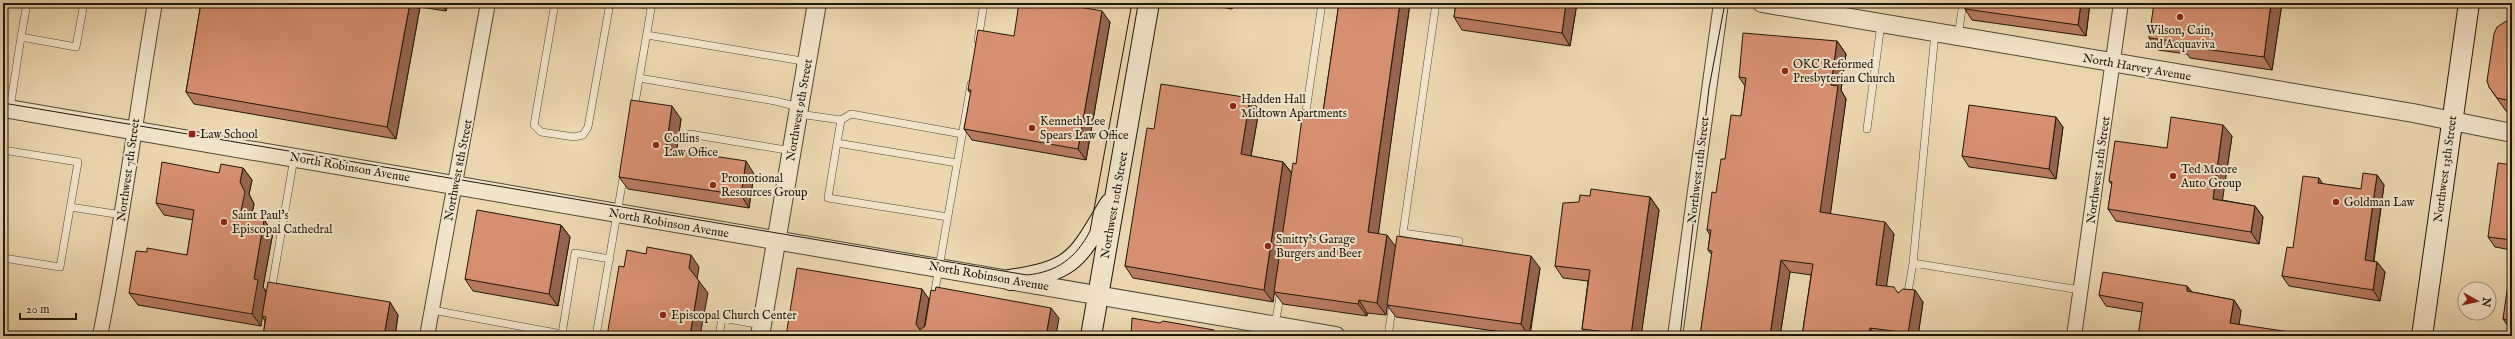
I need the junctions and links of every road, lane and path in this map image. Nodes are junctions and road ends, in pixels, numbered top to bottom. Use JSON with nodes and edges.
{"nodes":[{"id":1,"x":27,"y":3,"type":"edge"},
{"id":2,"x":84,"y":3,"type":"edge"},
{"id":3,"x":154,"y":3,"type":"edge"},
{"id":4,"x":488,"y":3,"type":"edge"},
{"id":5,"x":555,"y":3,"type":"edge"},
{"id":6,"x":610,"y":3,"type":"edge"},
{"id":7,"x":636,"y":3,"type":"edge"},
{"id":8,"x":817,"y":3,"type":"edge"},
{"id":9,"x":984,"y":3,"type":"edge"},
{"id":10,"x":1148,"y":3,"type":"edge"},
{"id":11,"x":1322,"y":3,"type":"edge"},
{"id":12,"x":1436,"y":3,"type":"edge"},
{"id":13,"x":1721,"y":3,"type":"edge"},
{"id":14,"x":1762,"y":3,"type":"edge"},
{"id":15,"x":1963,"y":3,"type":"edge"},
{"id":16,"x":2121,"y":3,"type":"edge"},
{"id":17,"x":2469,"y":3,"type":"edge"},
{"id":18,"x":652,"y":4,"type":"edge"},
{"id":19,"x":1881,"y":24,"type":"junction"},
{"id":20,"x":1935,"y":33,"type":"junction"},
{"id":21,"x":647,"y":35,"type":"junction"},
{"id":22,"x":1958,"y":37,"type":"junction"},
{"id":23,"x":22,"y":38,"type":"junction"},
{"id":24,"x":977,"y":48,"type":"edge"},
{"id":25,"x":808,"y":62,"type":"junction"},
{"id":26,"x":2113,"y":62,"type":"junction"},
{"id":27,"x":639,"y":78,"type":"junction"},
{"id":28,"x":971,"y":79,"type":"edge"},
{"id":29,"x":6,"y":109,"type":"edge"},
{"id":30,"x":799,"y":110,"type":"junction"},
{"id":31,"x":633,"y":116,"type":"edge"},
{"id":32,"x":841,"y":120,"type":"junction"},
{"id":33,"x":2452,"y":122,"type":"junction"},
{"id":34,"x":1304,"y":126,"type":"edge"},
{"id":35,"x":1867,"y":129,"type":"dead end"},
{"id":36,"x":135,"y":131,"type":"junction"},
{"id":37,"x":2512,"y":133,"type":"edge"},
{"id":38,"x":690,"y":134,"type":"dead end"},
{"id":39,"x":962,"y":134,"type":"junction"},
{"id":40,"x":837,"y":143,"type":"junction"},
{"id":41,"x":3,"y":150,"type":"edge"},
{"id":42,"x":792,"y":151,"type":"junction"},
{"id":43,"x":294,"y":158,"type":"junction"},
{"id":44,"x":626,"y":162,"type":"edge"},
{"id":45,"x":957,"y":164,"type":"junction"},
{"id":46,"x":455,"y":185,"type":"junction"},
{"id":47,"x":1116,"y":193,"type":"junction"},
{"id":48,"x":70,"y":207,"type":"junction"},
{"id":49,"x":618,"y":214,"type":"junction"},
{"id":50,"x":122,"y":215,"type":"junction"},
{"id":51,"x":948,"y":217,"type":"junction"},
{"id":52,"x":777,"y":241,"type":"junction"},
{"id":53,"x":1459,"y":241,"type":"dead end"},
{"id":54,"x":3,"y":258,"type":"edge"},
{"id":55,"x":610,"y":259,"type":"junction"},
{"id":56,"x":1913,"y":263,"type":"junction"},
{"id":57,"x":939,"y":268,"type":"junction"},
{"id":58,"x":1010,"y":280,"type":"junction"},
{"id":59,"x":1282,"y":280,"type":"edge"},
{"id":60,"x":2080,"y":290,"type":"junction"},
{"id":61,"x":1394,"y":292,"type":"edge"},
{"id":62,"x":1098,"y":296,"type":"junction"},
{"id":63,"x":270,"y":300,"type":"edge"},
{"id":64,"x":1907,"y":300,"type":"edge"},
{"id":65,"x":933,"y":306,"type":"edge"},
{"id":66,"x":432,"y":310,"type":"junction"},
{"id":67,"x":761,"y":330,"type":"edge"},
{"id":68,"x":1274,"y":331,"type":"edge"},
{"id":69,"x":100,"y":336,"type":"edge"},
{"id":70,"x":427,"y":336,"type":"edge"},
{"id":71,"x":596,"y":336,"type":"edge"},
{"id":72,"x":719,"y":336,"type":"edge"},
{"id":73,"x":1091,"y":336,"type":"edge"},
{"id":74,"x":1336,"y":336,"type":"edge"},
{"id":75,"x":1388,"y":336,"type":"edge"},
{"id":76,"x":1675,"y":336,"type":"edge"},
{"id":77,"x":2074,"y":336,"type":"edge"},
{"id":78,"x":2422,"y":336,"type":"edge"}],
"edges":[{"from":1,"to":23,"type":"lane"},
{"from":2,"to":23,"type":"lane"},
{"from":3,"to":36,"type":"street","name":"Northwest 7th Street"},
{"from":4,"to":46,"type":"street","name":"Northwest 8th Street"},
{"from":5,"to":6,"type":"lane"},
{"from":7,"to":18,"type":"lane"},
{"from":8,"to":25,"type":"street","name":"Northwest 9th Street"},
{"from":9,"to":24,"type":"lane"},
{"from":10,"to":47,"type":"main road","name":"Northwest 10th Street"},
{"from":11,"to":34,"type":"lane"},
{"from":12,"to":53,"type":"lane"},
{"from":13,"to":76,"type":"street","name":"Northwest 11th Street"},
{"from":14,"to":19,"type":"street","name":"North Harvey Avenue"},
{"from":15,"to":22,"type":"lane"},
{"from":16,"to":26,"type":"street","name":"Northwest 12th Street"},
{"from":17,"to":33,"type":"main road","name":"Northwest 13th Street"},
{"from":18,"to":21,"type":"lane"},
{"from":19,"to":20,"type":"street","name":"North Harvey Avenue"},
{"from":19,"to":35,"type":"lane"},
{"from":20,"to":22,"type":"street","name":"North Harvey Avenue"},
{"from":20,"to":56,"type":"lane"},
{"from":21,"to":25,"type":"lane"},
{"from":21,"to":27,"type":"lane"},
{"from":22,"to":26,"type":"street","name":"North Harvey Avenue"},
{"from":23,"to":29,"type":"lane"},
{"from":25,"to":30,"type":"street","name":"Northwest 9th Street"},
{"from":26,"to":33,"type":"street","name":"North Harvey Avenue"},
{"from":26,"to":60,"type":"street","name":"Northwest 12th Street"},
{"from":27,"to":30,"type":"lane"},
{"from":27,"to":31,"type":"lane"},
{"from":28,"to":39,"type":"lane"},
{"from":29,"to":36,"type":"street","name":"North Robinson Avenue"},
{"from":30,"to":32,"type":"lane"},
{"from":30,"to":42,"type":"street","name":"Northwest 9th Street"},
{"from":32,"to":39,"type":"lane"},
{"from":32,"to":40,"type":"lane"},
{"from":33,"to":37,"type":"street","name":"North Harvey Avenue"},
{"from":33,"to":78,"type":"main road","name":"Northwest 13th Street"},
{"from":36,"to":43,"type":"street","name":"North Robinson Avenue"},
{"from":36,"to":50,"type":"street","name":"Northwest 7th Street"},
{"from":38,"to":42,"type":"lane"},
{"from":39,"to":45,"type":"lane"},
{"from":40,"to":45,"type":"lane"},
{"from":40,"to":51,"type":"lane"},
{"from":41,"to":48,"type":"lane"},
{"from":42,"to":52,"type":"street","name":"Northwest 9th Street"},
{"from":43,"to":46,"type":"street","name":"North Robinson Avenue"},
{"from":43,"to":63,"type":"lane"},
{"from":44,"to":49,"type":"lane"},
{"from":45,"to":51,"type":"lane"},
{"from":46,"to":49,"type":"street","name":"North Robinson Avenue"},
{"from":46,"to":66,"type":"street","name":"Northwest 8th Street"},
{"from":47,"to":58,"type":"main road"},
{"from":47,"to":62,"type":"main road","name":"Northwest 10th Street"},
{"from":48,"to":50,"type":"lane"},
{"from":48,"to":54,"type":"lane"},
{"from":49,"to":52,"type":"street","name":"North Robinson Avenue"},
{"from":49,"to":55,"type":"lane"},
{"from":50,"to":69,"type":"street","name":"Northwest 7th Street"},
{"from":51,"to":57,"type":"lane"},
{"from":52,"to":57,"type":"street","name":"North Robinson Avenue"},
{"from":52,"to":67,"type":"street","name":"Northwest 9th Street"},
{"from":55,"to":66,"type":"lane"},
{"from":55,"to":71,"type":"lane"},
{"from":56,"to":60,"type":"lane"},
{"from":56,"to":64,"type":"lane"},
{"from":57,"to":58,"type":"street","name":"North Robinson Avenue"},
{"from":57,"to":65,"type":"lane"},
{"from":58,"to":62,"type":"street","name":"North Robinson Avenue"},
{"from":59,"to":68,"type":"lane"},
{"from":60,"to":77,"type":"street","name":"Northwest 12th Street"},
{"from":61,"to":75,"type":"lane"},
{"from":62,"to":68,"type":"street","name":"North Robinson Avenue"},
{"from":62,"to":73,"type":"main road","name":"Northwest 10th Street"},
{"from":66,"to":70,"type":"street","name":"Northwest 8th Street"},
{"from":67,"to":72,"type":"lane"},
{"from":68,"to":74,"type":"street","name":"North Robinson Avenue"}]}
